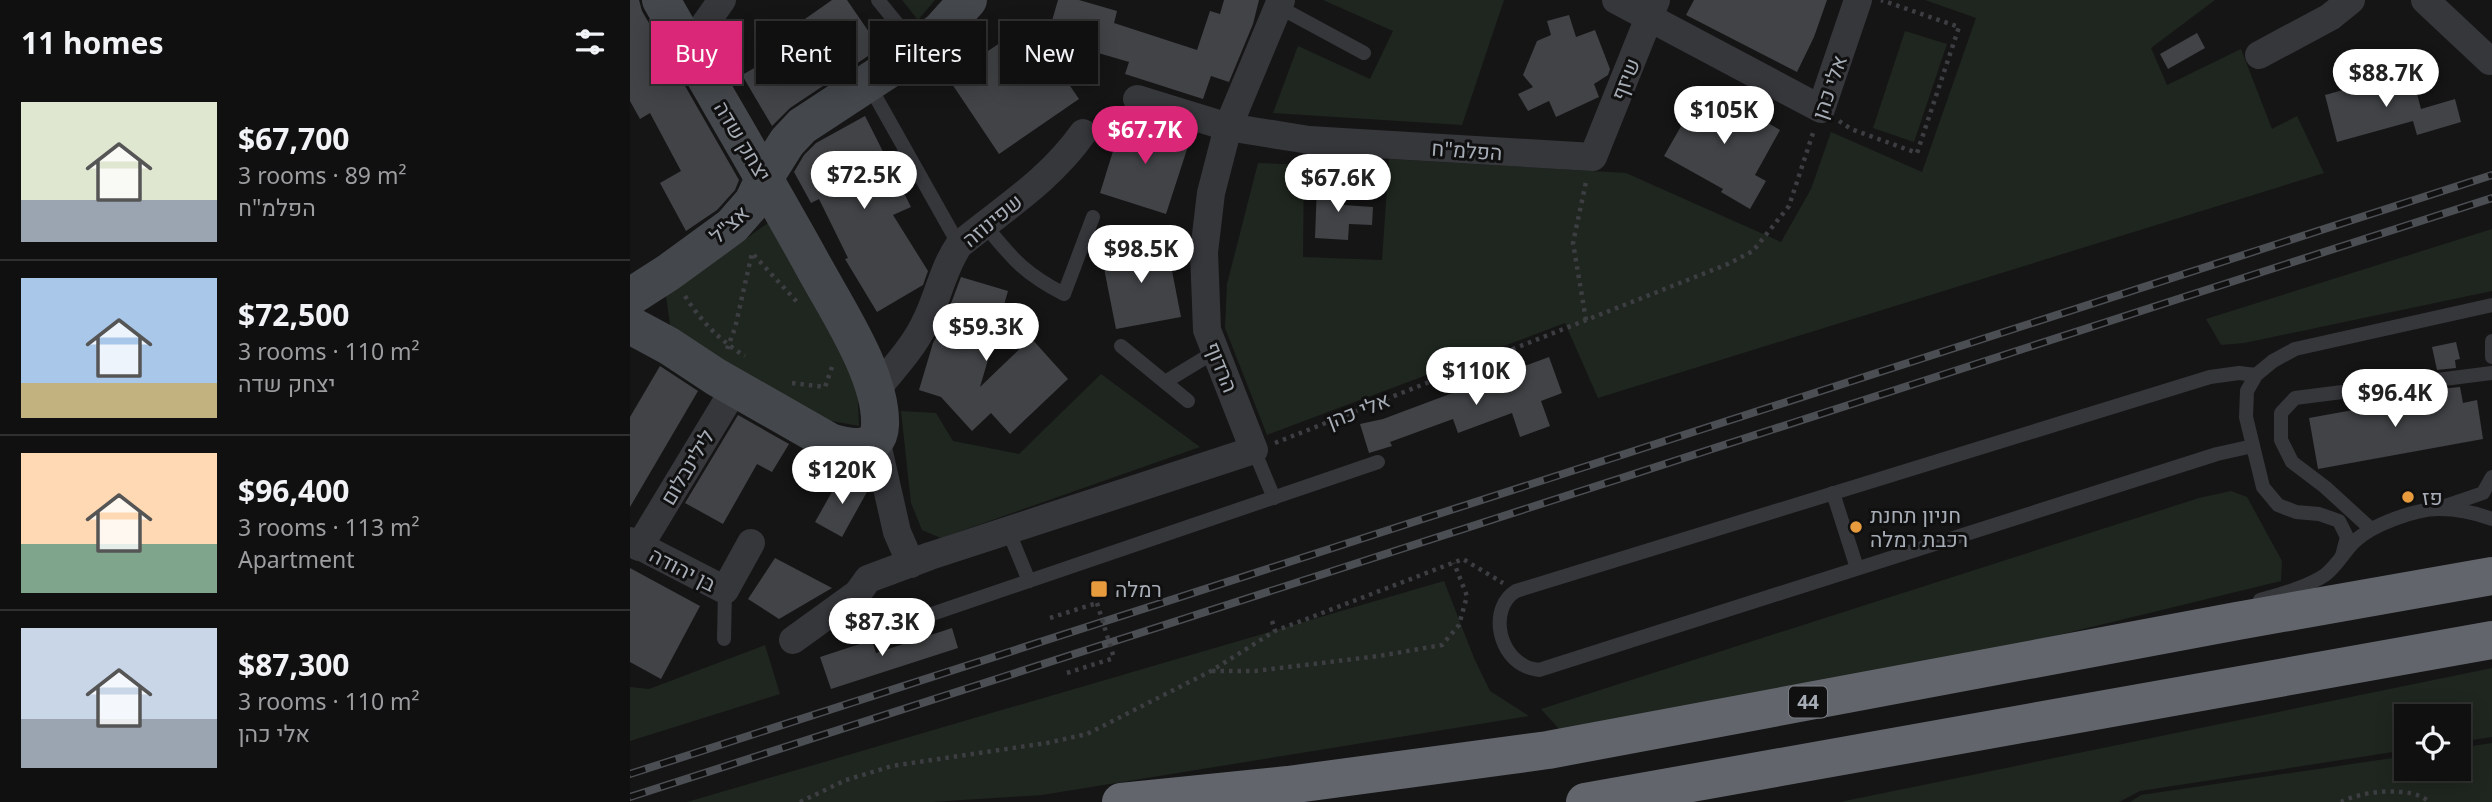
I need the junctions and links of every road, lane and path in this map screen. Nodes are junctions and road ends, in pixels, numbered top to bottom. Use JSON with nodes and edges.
{"nodes":[{"id":1,"x":661,"y":0,"type":"edge"},
{"id":2,"x":722,"y":0,"type":"edge"},
{"id":3,"x":878,"y":0,"type":"edge"},
{"id":4,"x":968,"y":0,"type":"edge"},
{"id":5,"x":1616,"y":0,"type":"edge"},
{"id":6,"x":1858,"y":0,"type":"edge"},
{"id":7,"x":1881,"y":0,"type":"edge"},
{"id":8,"x":2351,"y":0,"type":"edge"},
{"id":9,"x":2425,"y":0,"type":"edge"},
{"id":10,"x":1280,"y":4,"type":"edge"},
{"id":11,"x":1653,"y":9,"type":"edge"},
{"id":12,"x":673,"y":21,"type":"edge"},
{"id":13,"x":707,"y":21,"type":"edge"},
{"id":14,"x":895,"y":21,"type":"edge"},
{"id":15,"x":950,"y":21,"type":"edge"},
{"id":16,"x":1364,"y":53,"type":"dead end"},
{"id":17,"x":2259,"y":55,"type":"dead end"},
{"id":18,"x":2490,"y":61,"type":"dead end"},
{"id":19,"x":869,"y":83,"type":"joint"},
{"id":20,"x":709,"y":84,"type":"edge"},
{"id":21,"x":1137,"y":99,"type":"dead end"},
{"id":22,"x":1821,"y":109,"type":"junction"},
{"id":23,"x":1228,"y":127,"type":"junction"},
{"id":24,"x":1083,"y":133,"type":"dead end"},
{"id":25,"x":1593,"y":157,"type":"junction"},
{"id":26,"x":765,"y":177,"type":"junction"},
{"id":27,"x":1093,"y":217,"type":"dead end"},
{"id":28,"x":984,"y":224,"type":"junction"},
{"id":29,"x":958,"y":245,"type":"junction"},
{"id":30,"x":652,"y":284,"type":"edge"},
{"id":31,"x":2492,"y":306,"type":"edge"},
{"id":32,"x":802,"y":307,"type":"dead end"},
{"id":33,"x":1586,"y":320,"type":"junction"},
{"id":34,"x":630,"y":326,"type":"edge"},
{"id":35,"x":2492,"y":341,"type":"edge"},
{"id":36,"x":669,"y":346,"type":"junction"},
{"id":37,"x":1121,"y":346,"type":"dead end"},
{"id":38,"x":1216,"y":351,"type":"junction"},
{"id":39,"x":2492,"y":357,"type":"edge"},
{"id":40,"x":833,"y":364,"type":"dead end"},
{"id":41,"x":732,"y":367,"type":"junction"},
{"id":42,"x":2492,"y":373,"type":"edge"},
{"id":43,"x":2256,"y":375,"type":"junction"},
{"id":44,"x":1165,"y":382,"type":"junction"},
{"id":45,"x":791,"y":383,"type":"dead end"},
{"id":46,"x":876,"y":390,"type":"junction"},
{"id":47,"x":1188,"y":401,"type":"dead end"},
{"id":48,"x":2253,"y":446,"type":"junction"},
{"id":49,"x":1254,"y":450,"type":"junction"},
{"id":50,"x":873,"y":452,"type":"junction"},
{"id":51,"x":1378,"y":462,"type":"dead end"},
{"id":52,"x":2492,"y":477,"type":"edge"},
{"id":53,"x":1833,"y":493,"type":"junction"},
{"id":54,"x":1274,"y":498,"type":"junction"},
{"id":55,"x":2438,"y":509,"type":"junction"},
{"id":56,"x":2492,"y":519,"type":"edge"},
{"id":57,"x":2371,"y":529,"type":"junction"},
{"id":58,"x":1008,"y":530,"type":"junction"},
{"id":59,"x":751,"y":542,"type":"dead end"},
{"id":60,"x":634,"y":544,"type":"edge"},
{"id":61,"x":2342,"y":556,"type":"junction"},
{"id":62,"x":1454,"y":563,"type":"junction"},
{"id":63,"x":911,"y":564,"type":"junction"},
{"id":64,"x":1857,"y":568,"type":"junction"},
{"id":65,"x":2492,"y":576,"type":"edge"},
{"id":66,"x":1029,"y":581,"type":"junction"},
{"id":67,"x":725,"y":590,"type":"junction"},
{"id":68,"x":1516,"y":591,"type":"junction"},
{"id":69,"x":858,"y":593,"type":"junction"},
{"id":70,"x":1051,"y":618,"type":"dead end"},
{"id":71,"x":1272,"y":621,"type":"dead end"},
{"id":72,"x":1275,"y":631,"type":"junction"},
{"id":73,"x":724,"y":639,"type":"dead end"},
{"id":74,"x":793,"y":640,"type":"dead end"},
{"id":75,"x":2492,"y":640,"type":"edge"},
{"id":76,"x":2062,"y":654,"type":"junction"},
{"id":77,"x":1211,"y":671,"type":"junction"},
{"id":78,"x":1068,"y":673,"type":"dead end"},
{"id":79,"x":2363,"y":795,"type":"junction"},
{"id":80,"x":800,"y":802,"type":"edge"},
{"id":81,"x":1121,"y":802,"type":"edge"},
{"id":82,"x":1585,"y":802,"type":"edge"},
{"id":83,"x":2341,"y":802,"type":"edge"},
{"id":84,"x":2371,"y":802,"type":"edge"},
{"id":85,"x":2429,"y":802,"type":"edge"}],
"edges":[{"from":1,"to":12,"type":"street","name":"יצחק שדה"},
{"from":2,"to":13,"type":"street"},
{"from":3,"to":14,"type":"lane"},
{"from":4,"to":15,"type":"street","name":"אצ\"ל"},
{"from":5,"to":11,"type":"street"},
{"from":6,"to":22,"type":"street","name":"אלי כהן"},
{"from":7,"to":22,"type":"path"},
{"from":8,"to":17,"type":"street"},
{"from":9,"to":18,"type":"street"},
{"from":10,"to":16,"type":"lane"},
{"from":10,"to":23,"type":"street","name":"הרדוף"},
{"from":11,"to":22,"type":"street"},
{"from":11,"to":25,"type":"street","name":"שיזף"},
{"from":19,"to":26,"type":"street","name":"אצ\"ל"},
{"from":19,"to":29,"type":"lane"},
{"from":20,"to":26,"type":"street","name":"יצחק שדה"},
{"from":21,"to":23,"type":"street","name":"הפלמ\"ח"},
{"from":22,"to":33,"type":"path","name":"אלי כהן"},
{"from":23,"to":25,"type":"street","name":"הפלמ\"ח"},
{"from":23,"to":38,"type":"street","name":"הרדוף"},
{"from":24,"to":28,"type":"street","name":"שפינוזה"},
{"from":25,"to":33,"type":"path"},
{"from":26,"to":30,"type":"street","name":"אצ\"ל"},
{"from":26,"to":46,"type":"street","name":"יצחק שדה"},
{"from":27,"to":28,"type":"lane"},
{"from":28,"to":29,"type":"street","name":"שפינוזה"},
{"from":29,"to":46,"type":"street","name":"שפינוזה"},
{"from":30,"to":36,"type":"street"},
{"from":30,"to":41,"type":"path"},
{"from":31,"to":43,"type":"lane"},
{"from":32,"to":41,"type":"path"},
{"from":33,"to":49,"type":"path","name":"אלי כהן"},
{"from":34,"to":36,"type":"street"},
{"from":35,"to":39,"type":"lane"},
{"from":36,"to":41,"type":"street"},
{"from":37,"to":44,"type":"lane"},
{"from":38,"to":44,"type":"lane"},
{"from":38,"to":49,"type":"street","name":"הרדוף"},
{"from":40,"to":45,"type":"path"},
{"from":41,"to":50,"type":"street"},
{"from":41,"to":60,"type":"street","name":"לילינבלום"},
{"from":42,"to":57,"type":"lane"},
{"from":43,"to":48,"type":"lane"},
{"from":43,"to":53,"type":"lane"},
{"from":44,"to":47,"type":"lane"},
{"from":46,"to":50,"type":"street","name":"יצחק שדה"},
{"from":48,"to":61,"type":"lane"},
{"from":48,"to":64,"type":"lane"},
{"from":49,"to":54,"type":"lane"},
{"from":49,"to":58,"type":"street"},
{"from":50,"to":63,"type":"street","name":"יצחק שדה"},
{"from":51,"to":54,"type":"lane"},
{"from":52,"to":55,"type":"lane"},
{"from":53,"to":64,"type":"lane"},
{"from":53,"to":68,"type":"lane"},
{"from":54,"to":66,"type":"lane"},
{"from":55,"to":56,"type":"lane"},
{"from":55,"to":57,"type":"lane"},
{"from":57,"to":61,"type":"lane"},
{"from":58,"to":63,"type":"street"},
{"from":58,"to":66,"type":"lane"},
{"from":59,"to":67,"type":"street","name":"בן יהודה"},
{"from":60,"to":67,"type":"street","name":"בן יהודה"},
{"from":61,"to":76,"type":"lane"},
{"from":62,"to":68,"type":"path"},
{"from":62,"to":72,"type":"path"},
{"from":62,"to":77,"type":"path"},
{"from":63,"to":69,"type":"street"},
{"from":64,"to":68,"type":"lane"},
{"from":65,"to":76,"type":"highway","number":"44"},
{"from":66,"to":69,"type":"lane"},
{"from":67,"to":73,"type":"lane"},
{"from":69,"to":74,"type":"street"},
{"from":70,"to":78,"type":"path","bridge":true},
{"from":71,"to":72,"type":"path"},
{"from":72,"to":77,"type":"path"},
{"from":75,"to":82,"type":"highway"},
{"from":76,"to":81,"type":"highway","number":"44"},
{"from":77,"to":80,"type":"path"},
{"from":79,"to":83,"type":"path"},
{"from":79,"to":84,"type":"path"},
{"from":79,"to":85,"type":"path"}]}
